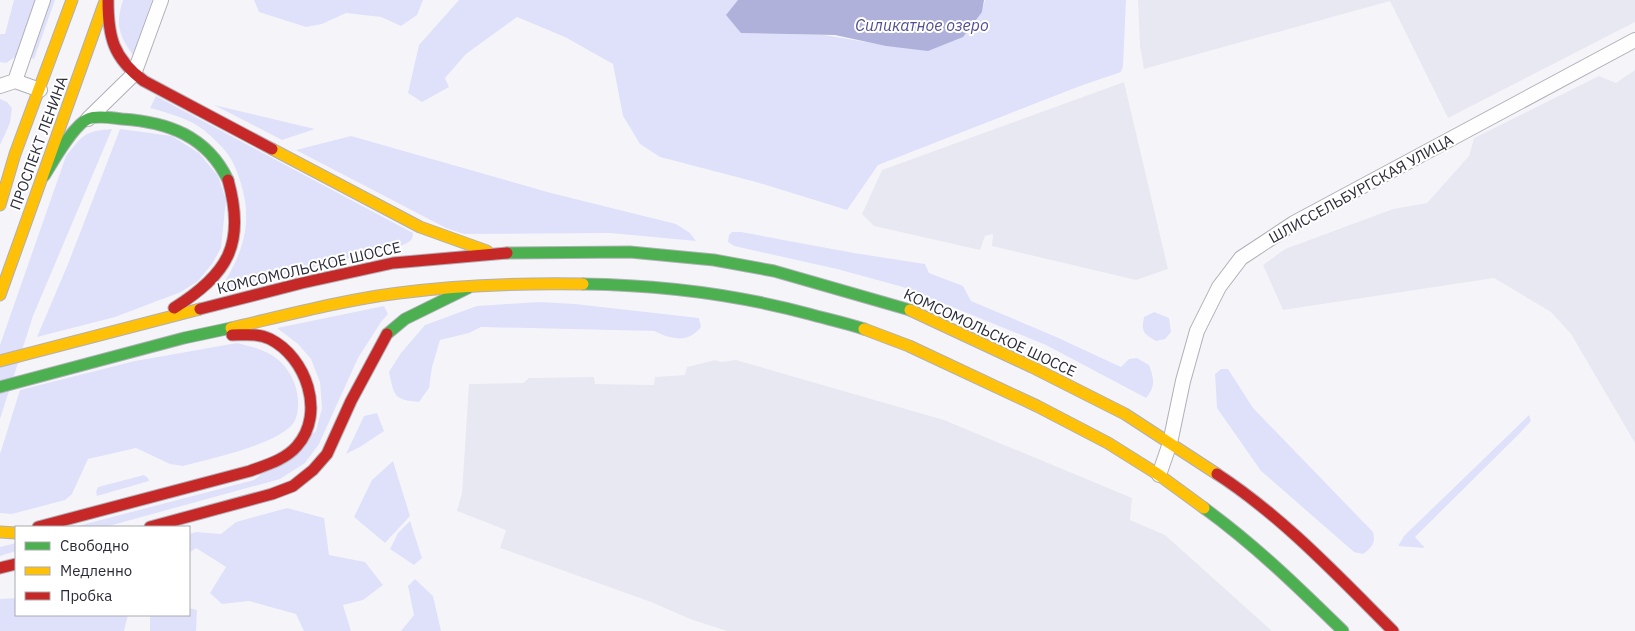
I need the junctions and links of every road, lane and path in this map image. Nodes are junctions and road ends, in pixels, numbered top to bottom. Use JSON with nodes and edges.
{"nodes":[{"id":1,"x":43,"y":0,"type":"edge"},
{"id":2,"x":72,"y":0,"type":"edge"},
{"id":3,"x":106,"y":0,"type":"edge"},
{"id":4,"x":161,"y":0,"type":"edge"},
{"id":5,"x":1635,"y":40,"type":"edge"},
{"id":6,"x":134,"y":74,"type":"junction"},
{"id":7,"x":15,"y":81,"type":"junction"},
{"id":8,"x":0,"y":86,"type":"edge"},
{"id":9,"x":40,"y":90,"type":"junction"},
{"id":10,"x":88,"y":120,"type":"junction"},
{"id":11,"x":16,"y":154,"type":"junction"},
{"id":12,"x":0,"y":168,"type":"edge"},
{"id":13,"x":44,"y":176,"type":"junction"},
{"id":14,"x":0,"y":205,"type":"edge"},
{"id":15,"x":492,"y":253,"type":"junction"},
{"id":16,"x":474,"y":286,"type":"junction"},
{"id":17,"x":0,"y":295,"type":"edge"},
{"id":18,"x":152,"y":321,"type":"junction"},
{"id":19,"x":184,"y":338,"type":"junction"},
{"id":20,"x":0,"y":361,"type":"edge"},
{"id":21,"x":0,"y":387,"type":"edge"},
{"id":22,"x":1170,"y":443,"type":"junction"},
{"id":23,"x":1159,"y":474,"type":"junction"},
{"id":24,"x":42,"y":526,"type":"edge"},
{"id":25,"x":154,"y":526,"type":"edge"},
{"id":26,"x":0,"y":532,"type":"edge"},
{"id":27,"x":15,"y":533,"type":"edge"},
{"id":28,"x":15,"y":564,"type":"edge"},
{"id":29,"x":0,"y":568,"type":"edge"},
{"id":30,"x":1343,"y":631,"type":"edge"},
{"id":31,"x":1393,"y":631,"type":"edge"}],
"edges":[{"from":1,"to":7,"type":"street"},
{"from":2,"to":9,"type":"main road","name":"ПРОСПЕКТ ЛЕНИНА"},
{"from":3,"to":6,"type":"main road"},
{"from":3,"to":13,"type":"main road","name":"ПРОСПЕКТ ЛЕНИНА"},
{"from":4,"to":6,"type":"street"},
{"from":5,"to":22,"type":"street","name":"ШЛИССЕЛЬБУРГСКАЯ УЛИЦА"},
{"from":6,"to":10,"type":"street"},
{"from":6,"to":15,"type":"main road"},
{"from":7,"to":8,"type":"street"},
{"from":7,"to":9,"type":"street"},
{"from":9,"to":11,"type":"main road","name":"ПРОСПЕКТ ЛЕНИНА"},
{"from":10,"to":13,"type":"main road"},
{"from":10,"to":18,"type":"main road"},
{"from":11,"to":12,"type":"main road"},
{"from":11,"to":14,"type":"main road","name":"ПРОСПЕКТ ЛЕНИНА"},
{"from":13,"to":17,"type":"main road","name":"ПРОСПЕКТ ЛЕНИНА"},
{"from":15,"to":18,"type":"main road","name":"КОМСОМОЛЬСКОЕ ШОССЕ"},
{"from":15,"to":22,"type":"main road","name":"КОМСОМОЛЬСКОЕ ШОССЕ"},
{"from":16,"to":19,"type":"main road"},
{"from":16,"to":23,"type":"main road"},
{"from":16,"to":25,"type":"main road"},
{"from":18,"to":20,"type":"main road","name":"КОМСОМОЛЬСКОЕ ШОССЕ"},
{"from":19,"to":21,"type":"main road"},
{"from":19,"to":24,"type":"main road"},
{"from":22,"to":23,"type":"street","name":"ШЛИССЕЛЬБУРГСКАЯ УЛИЦА"},
{"from":22,"to":31,"type":"main road","name":"КОМСОМОЛЬСКОЕ ШОССЕ"},
{"from":23,"to":30,"type":"main road"},
{"from":26,"to":27,"type":"main road"},
{"from":28,"to":29,"type":"main road"}]}
